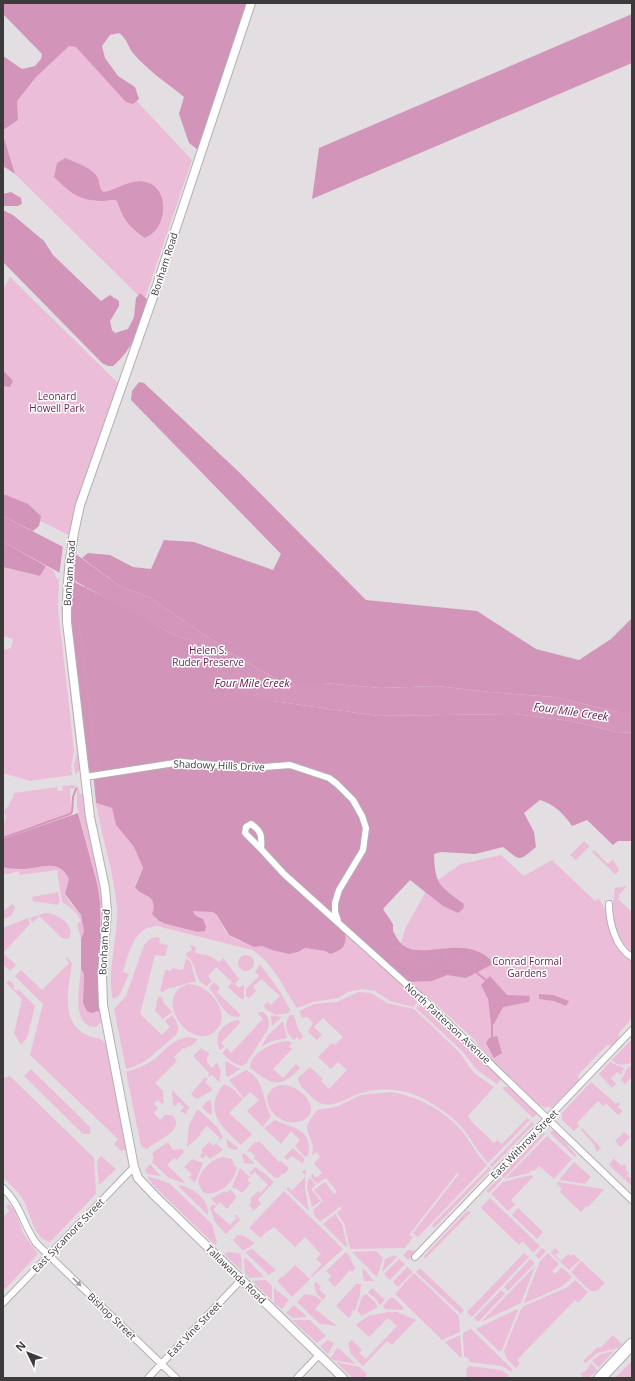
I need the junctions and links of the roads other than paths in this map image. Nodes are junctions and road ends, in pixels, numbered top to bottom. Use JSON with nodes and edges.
{"nodes":[{"id":1,"x":251,"y":3,"type":"edge"},
{"id":2,"x":85,"y":777,"type":"junction"},
{"id":3,"x":261,"y":849,"type":"dead end"},
{"id":4,"x":609,"y":904,"type":"dead end"},
{"id":5,"x":339,"y":923,"type":"junction"},
{"id":6,"x":632,"y":957,"type":"edge"},
{"id":7,"x":632,"y":1030,"type":"edge"},
{"id":8,"x":548,"y":1118,"type":"junction"},
{"id":9,"x":134,"y":1166,"type":"junction"},
{"id":10,"x":3,"y":1188,"type":"edge"},
{"id":11,"x":632,"y":1200,"type":"edge"},
{"id":12,"x":49,"y":1255,"type":"junction"},
{"id":13,"x":415,"y":1257,"type":"dead end"},
{"id":14,"x":241,"y":1280,"type":"junction"},
{"id":15,"x":3,"y":1302,"type":"edge"},
{"id":16,"x":632,"y":1344,"type":"edge"},
{"id":17,"x":632,"y":1351,"type":"edge"},
{"id":18,"x":319,"y":1355,"type":"junction"},
{"id":19,"x":161,"y":1364,"type":"junction"},
{"id":20,"x":148,"y":1378,"type":"edge"},
{"id":21,"x":176,"y":1378,"type":"edge"},
{"id":22,"x":297,"y":1378,"type":"edge"},
{"id":23,"x":343,"y":1378,"type":"edge"},
{"id":24,"x":600,"y":1378,"type":"edge"},
{"id":25,"x":606,"y":1378,"type":"edge"}],
"edges":[{"from":1,"to":2,"type":"street","name":"Bonham Road"},
{"from":2,"to":5,"type":"street","name":"Shadowy Hills Drive"},
{"from":2,"to":9,"type":"street","name":"Bonham Road"},
{"from":3,"to":5,"type":"street","name":"North Patterson Avenue"},
{"from":4,"to":6,"type":"street"},
{"from":5,"to":8,"type":"street","name":"North Patterson Avenue"},
{"from":7,"to":8,"type":"street","name":"East Withrow Street"},
{"from":8,"to":11,"type":"street","name":"North Patterson Avenue"},
{"from":8,"to":13,"type":"street","name":"East Withrow Street"},
{"from":9,"to":12,"type":"street","name":"East Sycamore Street"},
{"from":9,"to":14,"type":"street","name":"Tallawanda Road"},
{"from":10,"to":12,"type":"street","name":"Bishop Street"},
{"from":12,"to":15,"type":"street","name":"East Sycamore Street"},
{"from":12,"to":19,"type":"street","name":"Bishop Street","one_way":true},
{"from":14,"to":18,"type":"street","name":"Tallawanda Road"},
{"from":14,"to":19,"type":"street","name":"East Vine Street"},
{"from":16,"to":24,"type":"highway"},
{"from":17,"to":25,"type":"highway"},
{"from":18,"to":22,"type":"street"},
{"from":18,"to":23,"type":"street","name":"Tallawanda Road"},
{"from":19,"to":20,"type":"street","name":"East Vine Street"},
{"from":19,"to":21,"type":"street","name":"Bishop Street"}]}
